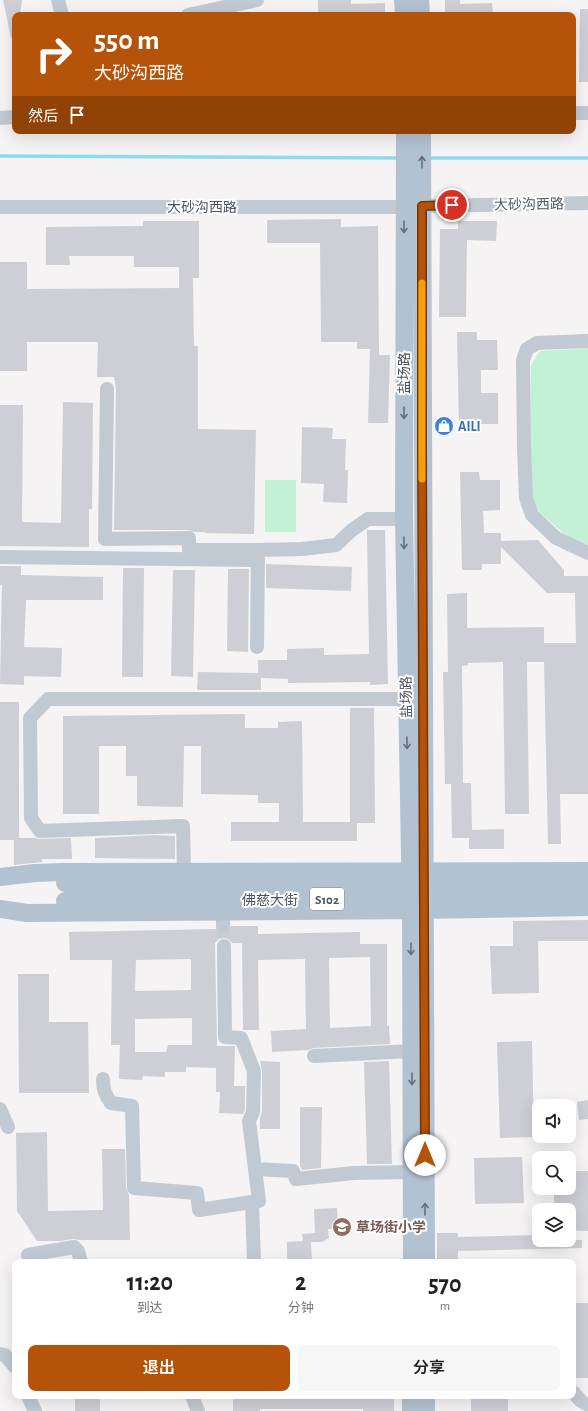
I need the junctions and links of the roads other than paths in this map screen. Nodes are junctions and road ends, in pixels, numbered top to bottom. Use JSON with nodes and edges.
{"nodes":[{"id":1,"x":58,"y":0,"type":"edge"},
{"id":2,"x":257,"y":0,"type":"edge"},
{"id":3,"x":403,"y":0,"type":"edge"},
{"id":4,"x":420,"y":0,"type":"edge"},
{"id":5,"x":231,"y":10,"type":"edge"},
{"id":6,"x":61,"y":12,"type":"edge"},
{"id":7,"x":214,"y":12,"type":"edge"},
{"id":8,"x":404,"y":12,"type":"edge"},
{"id":9,"x":420,"y":12,"type":"edge"},
{"id":10,"x":576,"y":113,"type":"edge"},
{"id":11,"x":588,"y":113,"type":"edge"},
{"id":12,"x":12,"y":117,"type":"edge"},
{"id":13,"x":0,"y":118,"type":"edge"},
{"id":14,"x":413,"y":134,"type":"edge"},
{"id":15,"x":416,"y":194,"type":"junction"},
{"id":16,"x":588,"y":203,"type":"edge"},
{"id":17,"x":0,"y":207,"type":"edge"},
{"id":18,"x":404,"y":207,"type":"junction"},
{"id":19,"x":588,"y":341,"type":"edge"},
{"id":20,"x":107,"y":389,"type":"dead end"},
{"id":21,"x":404,"y":519,"type":"junction"},
{"id":22,"x":588,"y":552,"type":"edge"},
{"id":23,"x":258,"y":555,"type":"junction"},
{"id":24,"x":0,"y":557,"type":"edge"},
{"id":25,"x":257,"y":647,"type":"dead end"},
{"id":26,"x":406,"y":699,"type":"junction"},
{"id":27,"x":184,"y":871,"type":"junction"},
{"id":28,"x":417,"y":871,"type":"junction"},
{"id":29,"x":588,"y":871,"type":"edge"},
{"id":30,"x":0,"y":877,"type":"edge"},
{"id":31,"x":0,"y":881,"type":"edge"},
{"id":32,"x":588,"y":883,"type":"edge"},
{"id":33,"x":588,"y":897,"type":"edge"},
{"id":34,"x":0,"y":904,"type":"edge"},
{"id":35,"x":588,"y":907,"type":"edge"},
{"id":36,"x":0,"y":909,"type":"edge"},
{"id":37,"x":418,"y":910,"type":"junction"},
{"id":38,"x":224,"y":946,"type":"tunnel mouth"},
{"id":39,"x":412,"y":1051,"type":"junction"},
{"id":40,"x":314,"y":1056,"type":"dead end"},
{"id":41,"x":103,"y":1079,"type":"dead end"},
{"id":42,"x":0,"y":1109,"type":"edge"},
{"id":43,"x":8,"y":1126,"type":"dead end"},
{"id":44,"x":255,"y":1169,"type":"junction"},
{"id":45,"x":412,"y":1172,"type":"junction"},
{"id":46,"x":256,"y":1201,"type":"junction"},
{"id":47,"x":28,"y":1255,"type":"dead end"},
{"id":48,"x":80,"y":1259,"type":"edge"},
{"id":49,"x":254,"y":1259,"type":"edge"},
{"id":50,"x":412,"y":1259,"type":"edge"},
{"id":51,"x":426,"y":1259,"type":"edge"},
{"id":52,"x":0,"y":1354,"type":"edge"},
{"id":53,"x":12,"y":1363,"type":"edge"},
{"id":54,"x":576,"y":1396,"type":"edge"},
{"id":55,"x":29,"y":1399,"type":"edge"},
{"id":56,"x":193,"y":1399,"type":"edge"},
{"id":57,"x":411,"y":1399,"type":"edge"},
{"id":58,"x":426,"y":1399,"type":"edge"},
{"id":59,"x":588,"y":1405,"type":"edge"},
{"id":60,"x":35,"y":1411,"type":"edge"},
{"id":61,"x":198,"y":1411,"type":"edge"},
{"id":62,"x":411,"y":1411,"type":"edge"},
{"id":63,"x":426,"y":1411,"type":"edge"}],
"edges":[{"from":1,"to":6,"type":"street"},
{"from":2,"to":5,"type":"street"},
{"from":3,"to":8,"type":"main road"},
{"from":4,"to":9,"type":"main road"},
{"from":5,"to":7,"type":"street"},
{"from":10,"to":11,"type":"street"},
{"from":12,"to":13,"type":"street"},
{"from":14,"to":15,"type":"main road","name":"盐场路"},
{"from":15,"to":16,"type":"street","name":"大砂沟西路"},
{"from":15,"to":18,"type":"main road","name":"盐场路"},
{"from":15,"to":28,"type":"main road","name":"盐场路"},
{"from":17,"to":18,"type":"street","name":"大砂沟西路"},
{"from":18,"to":21,"type":"main road","name":"盐场路","one_way":true},
{"from":19,"to":22,"type":"street"},
{"from":20,"to":23,"type":"street"},
{"from":21,"to":23,"type":"street"},
{"from":21,"to":26,"type":"main road","name":"盐场路","one_way":true},
{"from":23,"to":24,"type":"street"},
{"from":23,"to":25,"type":"street"},
{"from":26,"to":27,"type":"street"},
{"from":26,"to":28,"type":"main road","name":"盐场路","one_way":true},
{"from":27,"to":28,"type":"main road"},
{"from":27,"to":30,"type":"main road"},
{"from":28,"to":29,"type":"main road"},
{"from":28,"to":37,"type":"main road","name":"盐场路"},
{"from":31,"to":32,"type":"main road","name":"佛慈大街","number":"S102","bridge":true},
{"from":33,"to":34,"type":"main road","name":"佛慈大街","number":"S102","bridge":true},
{"from":35,"to":37,"type":"main road"},
{"from":36,"to":37,"type":"main road"},
{"from":37,"to":39,"type":"main road","name":"盐场路","one_way":true},
{"from":51,"to":37,"type":"main road","name":"盐场路","one_way":true},
{"from":38,"to":44,"type":"street"},
{"from":39,"to":40,"type":"street"},
{"from":39,"to":45,"type":"main road","name":"盐场路","one_way":true},
{"from":41,"to":46,"type":"street"},
{"from":42,"to":43,"type":"street"},
{"from":44,"to":45,"type":"street"},
{"from":44,"to":46,"type":"street"},
{"from":45,"to":50,"type":"main road","name":"盐场路"},
{"from":46,"to":49,"type":"street"},
{"from":47,"to":48,"type":"street"},
{"from":52,"to":53,"type":"street"},
{"from":54,"to":59,"type":"street"},
{"from":55,"to":60,"type":"street"},
{"from":56,"to":61,"type":"street"},
{"from":57,"to":62,"type":"main road"},
{"from":58,"to":63,"type":"main road"}]}
